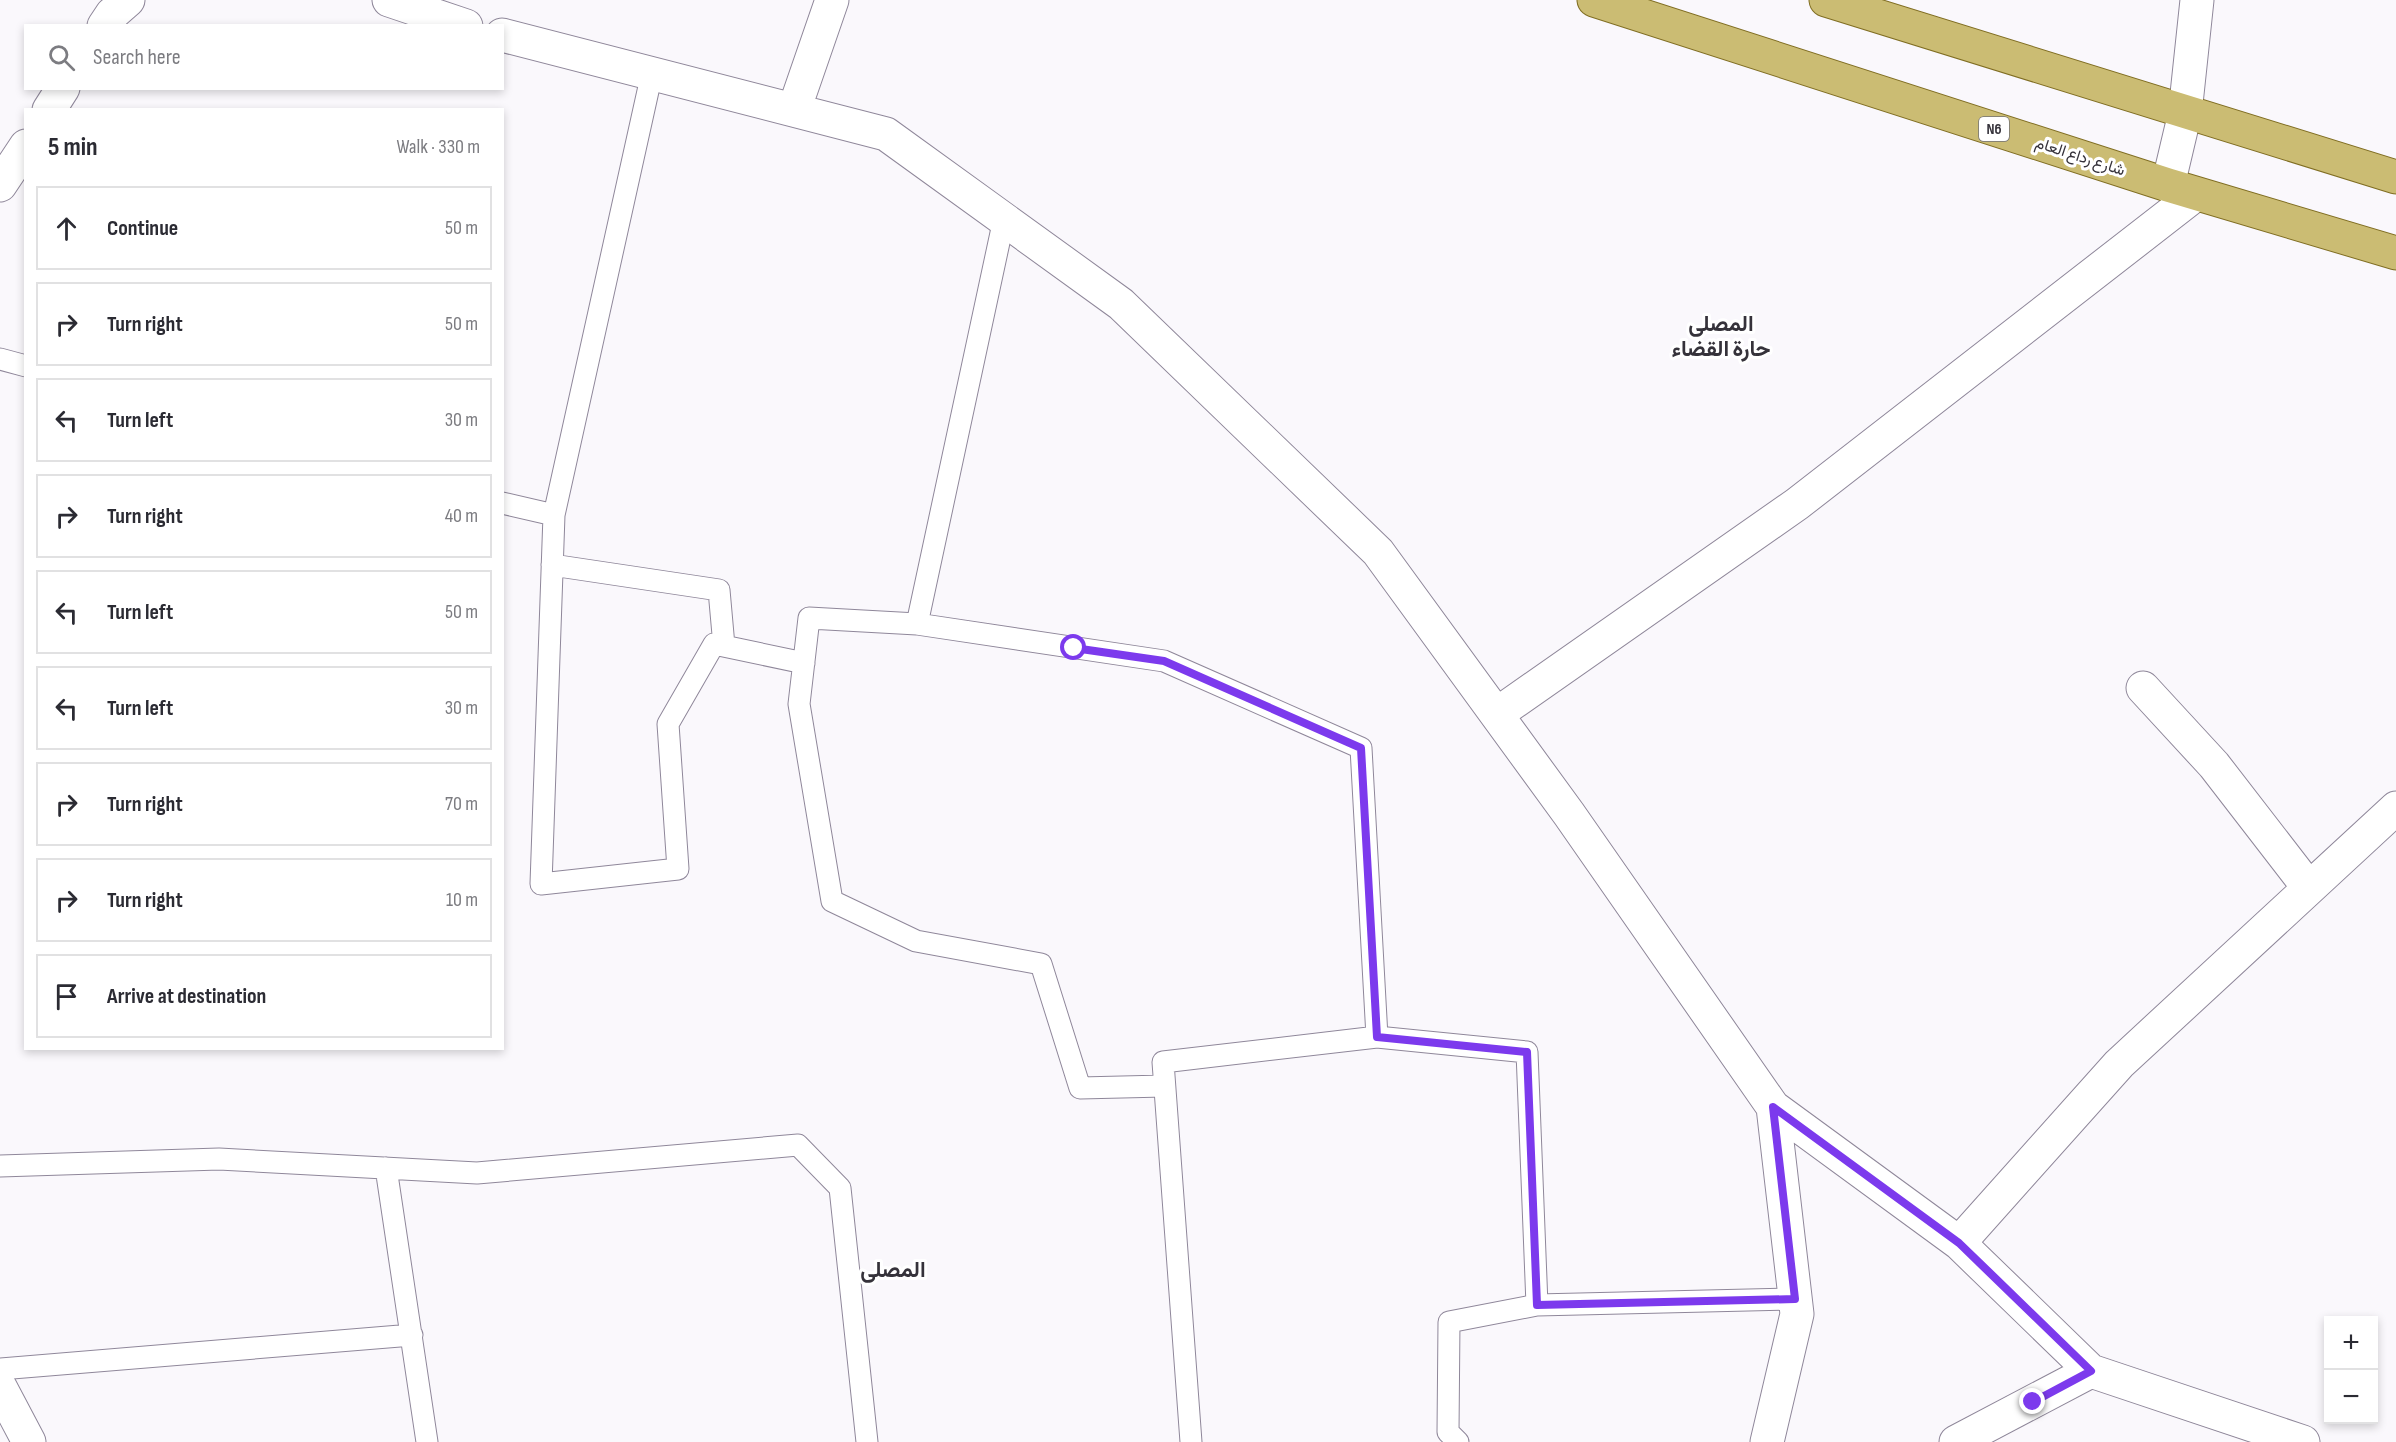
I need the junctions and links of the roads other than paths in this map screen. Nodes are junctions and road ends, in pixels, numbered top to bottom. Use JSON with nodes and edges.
{"nodes":[{"id":1,"x":128,"y":0,"type":"edge"},
{"id":2,"x":389,"y":0,"type":"edge"},
{"id":3,"x":832,"y":0,"type":"edge"},
{"id":4,"x":1594,"y":0,"type":"edge"},
{"id":5,"x":1826,"y":0,"type":"edge"},
{"id":6,"x":2198,"y":0,"type":"edge"},
{"id":7,"x":105,"y":24,"type":"edge"},
{"id":8,"x":460,"y":24,"type":"edge"},
{"id":9,"x":504,"y":36,"type":"edge"},
{"id":10,"x":651,"y":73,"type":"junction"},
{"id":11,"x":62,"y":90,"type":"edge"},
{"id":12,"x":50,"y":108,"type":"edge"},
{"id":13,"x":794,"y":110,"type":"junction"},
{"id":14,"x":2185,"y":113,"type":"junction"},
{"id":15,"x":24,"y":149,"type":"edge"},
{"id":16,"x":2396,"y":177,"type":"edge"},
{"id":17,"x":0,"y":184,"type":"edge"},
{"id":18,"x":2182,"y":189,"type":"junction"},
{"id":19,"x":1004,"y":219,"type":"junction"},
{"id":20,"x":2396,"y":253,"type":"edge"},
{"id":21,"x":0,"y":358,"type":"edge"},
{"id":22,"x":24,"y":365,"type":"edge"},
{"id":23,"x":504,"y":503,"type":"edge"},
{"id":24,"x":554,"y":515,"type":"junction"},
{"id":25,"x":552,"y":565,"type":"junction"},
{"id":26,"x":917,"y":624,"type":"junction"},
{"id":27,"x":724,"y":646,"type":"junction"},
{"id":28,"x":804,"y":663,"type":"junction"},
{"id":29,"x":2143,"y":688,"type":"dead end"},
{"id":30,"x":1497,"y":714,"type":"junction"},
{"id":31,"x":2396,"y":808,"type":"edge"},
{"id":32,"x":2309,"y":888,"type":"junction"},
{"id":33,"x":1377,"y":1037,"type":"junction"},
{"id":34,"x":1164,"y":1086,"type":"junction"},
{"id":35,"x":1773,"y":1107,"type":"junction"},
{"id":36,"x":0,"y":1166,"type":"edge"},
{"id":37,"x":386,"y":1168,"type":"junction"},
{"id":38,"x":1959,"y":1243,"type":"junction"},
{"id":39,"x":1795,"y":1299,"type":"junction"},
{"id":40,"x":1537,"y":1305,"type":"junction"},
{"id":41,"x":412,"y":1335,"type":"junction"},
{"id":42,"x":0,"y":1369,"type":"edge"},
{"id":43,"x":2091,"y":1371,"type":"junction"},
{"id":44,"x":0,"y":1387,"type":"edge"},
{"id":45,"x":29,"y":1442,"type":"edge"},
{"id":46,"x":427,"y":1442,"type":"edge"},
{"id":47,"x":867,"y":1442,"type":"edge"},
{"id":48,"x":1191,"y":1442,"type":"edge"},
{"id":49,"x":1458,"y":1442,"type":"edge"},
{"id":50,"x":1767,"y":1442,"type":"edge"},
{"id":51,"x":1956,"y":1442,"type":"edge"},
{"id":52,"x":2303,"y":1442,"type":"edge"}],
"edges":[{"from":1,"to":7,"type":"street"},
{"from":2,"to":8,"type":"street"},
{"from":3,"to":13,"type":"street"},
{"from":4,"to":18,"type":"main road","name":"شارع رداع العام","number":"N6"},
{"from":5,"to":14,"type":"main road"},
{"from":6,"to":14,"type":"street"},
{"from":9,"to":10,"type":"street"},
{"from":10,"to":13,"type":"street"},
{"from":10,"to":24,"type":"lane"},
{"from":11,"to":12,"type":"street"},
{"from":13,"to":19,"type":"street"},
{"from":14,"to":16,"type":"main road"},
{"from":14,"to":18,"type":"street"},
{"from":15,"to":17,"type":"street"},
{"from":18,"to":20,"type":"main road","name":"شارع رداع العام","number":"N6"},
{"from":18,"to":30,"type":"street"},
{"from":19,"to":26,"type":"lane"},
{"from":19,"to":30,"type":"street"},
{"from":21,"to":22,"type":"lane"},
{"from":23,"to":24,"type":"lane"},
{"from":24,"to":25,"type":"lane"},
{"from":25,"to":27,"type":"lane"},
{"from":25,"to":27,"type":"lane"},
{"from":26,"to":28,"type":"lane"},
{"from":26,"to":33,"type":"lane"},
{"from":27,"to":28,"type":"lane"},
{"from":28,"to":34,"type":"lane"},
{"from":29,"to":32,"type":"street"},
{"from":30,"to":35,"type":"street"},
{"from":31,"to":32,"type":"street"},
{"from":32,"to":38,"type":"street"},
{"from":33,"to":34,"type":"lane"},
{"from":33,"to":40,"type":"lane"},
{"from":34,"to":48,"type":"lane"},
{"from":35,"to":38,"type":"street"},
{"from":35,"to":39,"type":"street"},
{"from":36,"to":37,"type":"lane"},
{"from":37,"to":41,"type":"lane"},
{"from":37,"to":47,"type":"lane"},
{"from":38,"to":43,"type":"street"},
{"from":39,"to":40,"type":"lane"},
{"from":39,"to":50,"type":"street"},
{"from":40,"to":49,"type":"lane"},
{"from":41,"to":42,"type":"lane"},
{"from":41,"to":46,"type":"lane"},
{"from":43,"to":51,"type":"street"},
{"from":43,"to":52,"type":"street"},
{"from":44,"to":45,"type":"street"}]}
